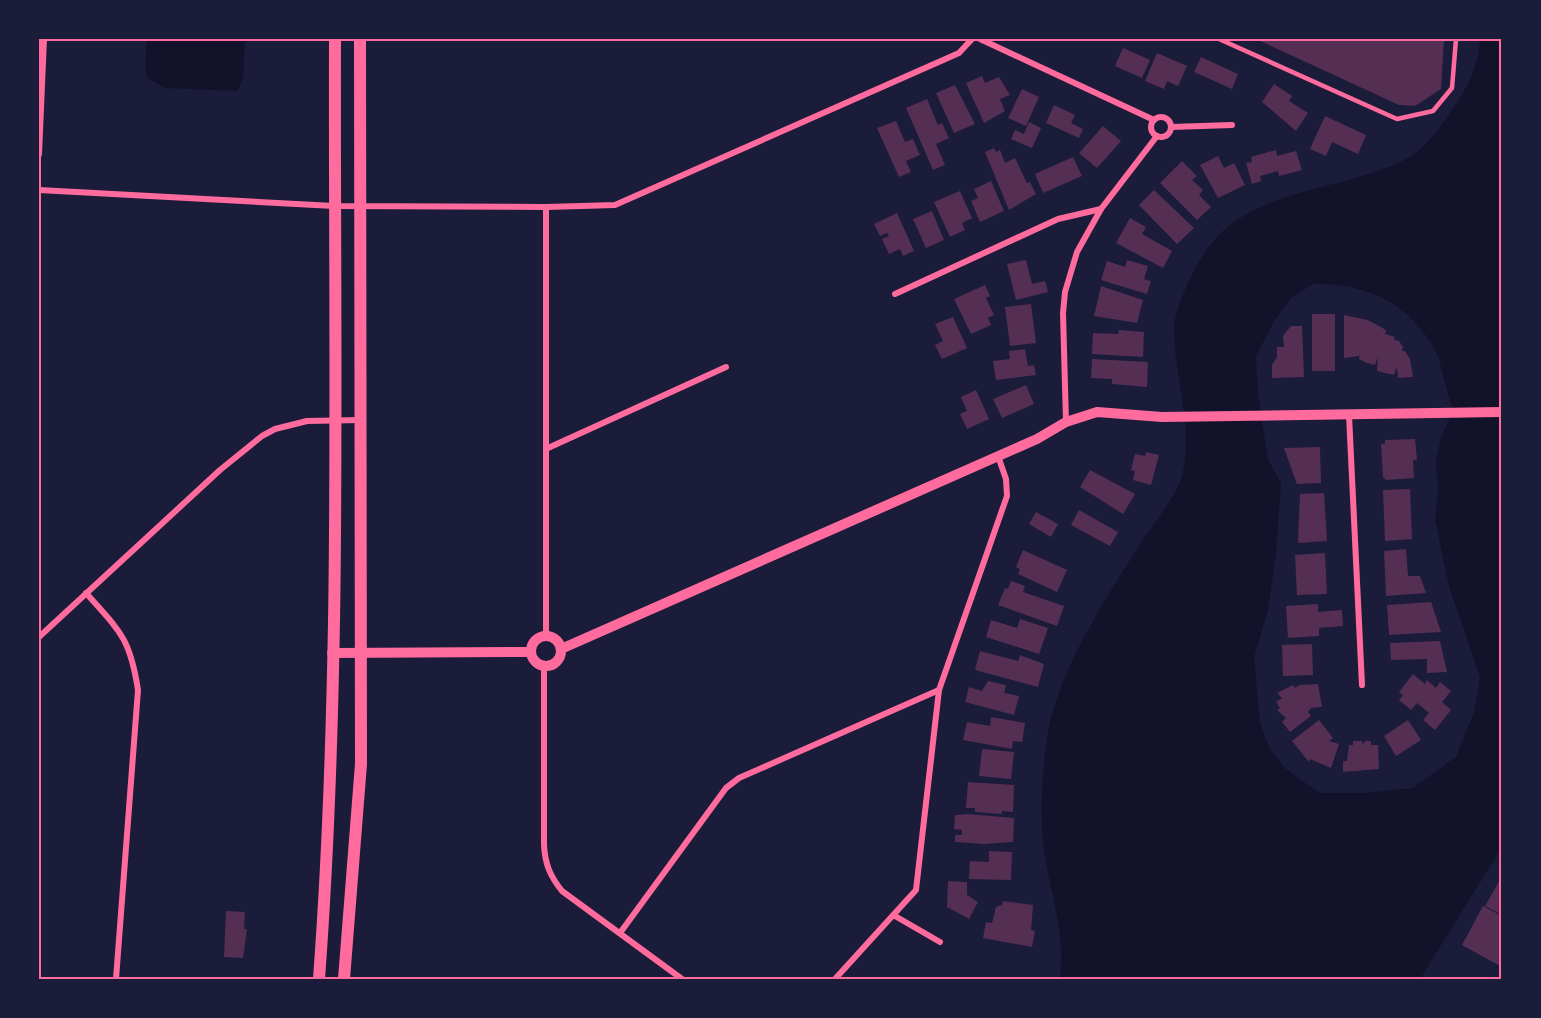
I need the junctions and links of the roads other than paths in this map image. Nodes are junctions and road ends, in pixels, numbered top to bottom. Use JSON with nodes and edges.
{"nodes":[{"id":1,"x":44,"y":39,"type":"edge"},
{"id":2,"x":335,"y":39,"type":"edge"},
{"id":3,"x":360,"y":39,"type":"edge"},
{"id":4,"x":972,"y":39,"type":"edge"},
{"id":5,"x":980,"y":39,"type":"edge"},
{"id":6,"x":1219,"y":39,"type":"edge"},
{"id":7,"x":1456,"y":39,"type":"edge"},
{"id":8,"x":1154,"y":120,"type":"junction"},
{"id":9,"x":1232,"y":125,"type":"dead end"},
{"id":10,"x":1171,"y":127,"type":"junction"},
{"id":11,"x":1158,"y":136,"type":"junction"},
{"id":12,"x":39,"y":154,"type":"edge"},
{"id":13,"x":39,"y":190,"type":"edge"},
{"id":14,"x":334,"y":206,"type":"junction"},
{"id":15,"x":361,"y":206,"type":"junction"},
{"id":16,"x":546,"y":207,"type":"junction"},
{"id":17,"x":1101,"y":209,"type":"junction"},
{"id":18,"x":895,"y":294,"type":"dead end"},
{"id":19,"x":726,"y":367,"type":"dead end"},
{"id":20,"x":1502,"y":412,"type":"edge"},
{"id":21,"x":1349,"y":415,"type":"junction"},
{"id":22,"x":362,"y":420,"type":"junction"},
{"id":23,"x":335,"y":421,"type":"junction"},
{"id":24,"x":1066,"y":422,"type":"junction"},
{"id":25,"x":548,"y":448,"type":"junction"},
{"id":26,"x":998,"y":456,"type":"junction"},
{"id":27,"x":86,"y":593,"type":"junction"},
{"id":28,"x":546,"y":636,"type":"junction"},
{"id":29,"x":39,"y":637,"type":"edge"},
{"id":30,"x":561,"y":649,"type":"junction"},
{"id":31,"x":332,"y":652,"type":"junction"},
{"id":32,"x":531,"y":652,"type":"junction"},
{"id":33,"x":363,"y":653,"type":"junction"},
{"id":34,"x":544,"y":666,"type":"junction"},
{"id":35,"x":1362,"y":685,"type":"dead end"},
{"id":36,"x":939,"y":690,"type":"junction"},
{"id":37,"x":895,"y":916,"type":"junction"},
{"id":38,"x":620,"y":933,"type":"junction"},
{"id":39,"x":940,"y":942,"type":"dead end"},
{"id":40,"x":672,"y":972,"type":"junction"},
{"id":41,"x":116,"y":979,"type":"edge"},
{"id":42,"x":319,"y":979,"type":"edge"},
{"id":43,"x":344,"y":979,"type":"edge"},
{"id":44,"x":666,"y":979,"type":"edge"},
{"id":45,"x":682,"y":979,"type":"edge"},
{"id":46,"x":835,"y":979,"type":"edge"}],
"edges":[{"from":1,"to":12,"type":"street"},
{"from":2,"to":14,"type":"main road"},
{"from":3,"to":15,"type":"main road"},
{"from":4,"to":16,"type":"street"},
{"from":5,"to":8,"type":"street"},
{"from":6,"to":7,"type":"lane"},
{"from":8,"to":10,"type":"street"},
{"from":8,"to":11,"type":"street"},
{"from":9,"to":10,"type":"street"},
{"from":10,"to":11,"type":"street"},
{"from":11,"to":17,"type":"street"},
{"from":13,"to":14,"type":"street"},
{"from":14,"to":15,"type":"street"},
{"from":14,"to":23,"type":"main road"},
{"from":15,"to":16,"type":"street"},
{"from":15,"to":22,"type":"main road"},
{"from":16,"to":25,"type":"street"},
{"from":17,"to":18,"type":"street"},
{"from":17,"to":24,"type":"street"},
{"from":19,"to":25,"type":"street"},
{"from":20,"to":21,"type":"street"},
{"from":21,"to":24,"type":"street"},
{"from":21,"to":35,"type":"street"},
{"from":22,"to":23,"type":"street"},
{"from":22,"to":33,"type":"main road"},
{"from":23,"to":27,"type":"street"},
{"from":23,"to":31,"type":"main road"},
{"from":24,"to":26,"type":"street"},
{"from":25,"to":28,"type":"street"},
{"from":26,"to":30,"type":"street"},
{"from":26,"to":36,"type":"street"},
{"from":27,"to":29,"type":"street"},
{"from":27,"to":41,"type":"street"},
{"from":28,"to":30,"type":"street"},
{"from":28,"to":32,"type":"street"},
{"from":30,"to":34,"type":"street"},
{"from":31,"to":33,"type":"street"},
{"from":31,"to":42,"type":"main road"},
{"from":32,"to":33,"type":"street"},
{"from":32,"to":34,"type":"street"},
{"from":33,"to":43,"type":"main road"},
{"from":34,"to":38,"type":"street"},
{"from":36,"to":37,"type":"street"},
{"from":36,"to":38,"type":"street"},
{"from":37,"to":39,"type":"street"},
{"from":37,"to":46,"type":"street"},
{"from":38,"to":40,"type":"street"},
{"from":40,"to":44,"type":"street"},
{"from":40,"to":45,"type":"street"}]}
